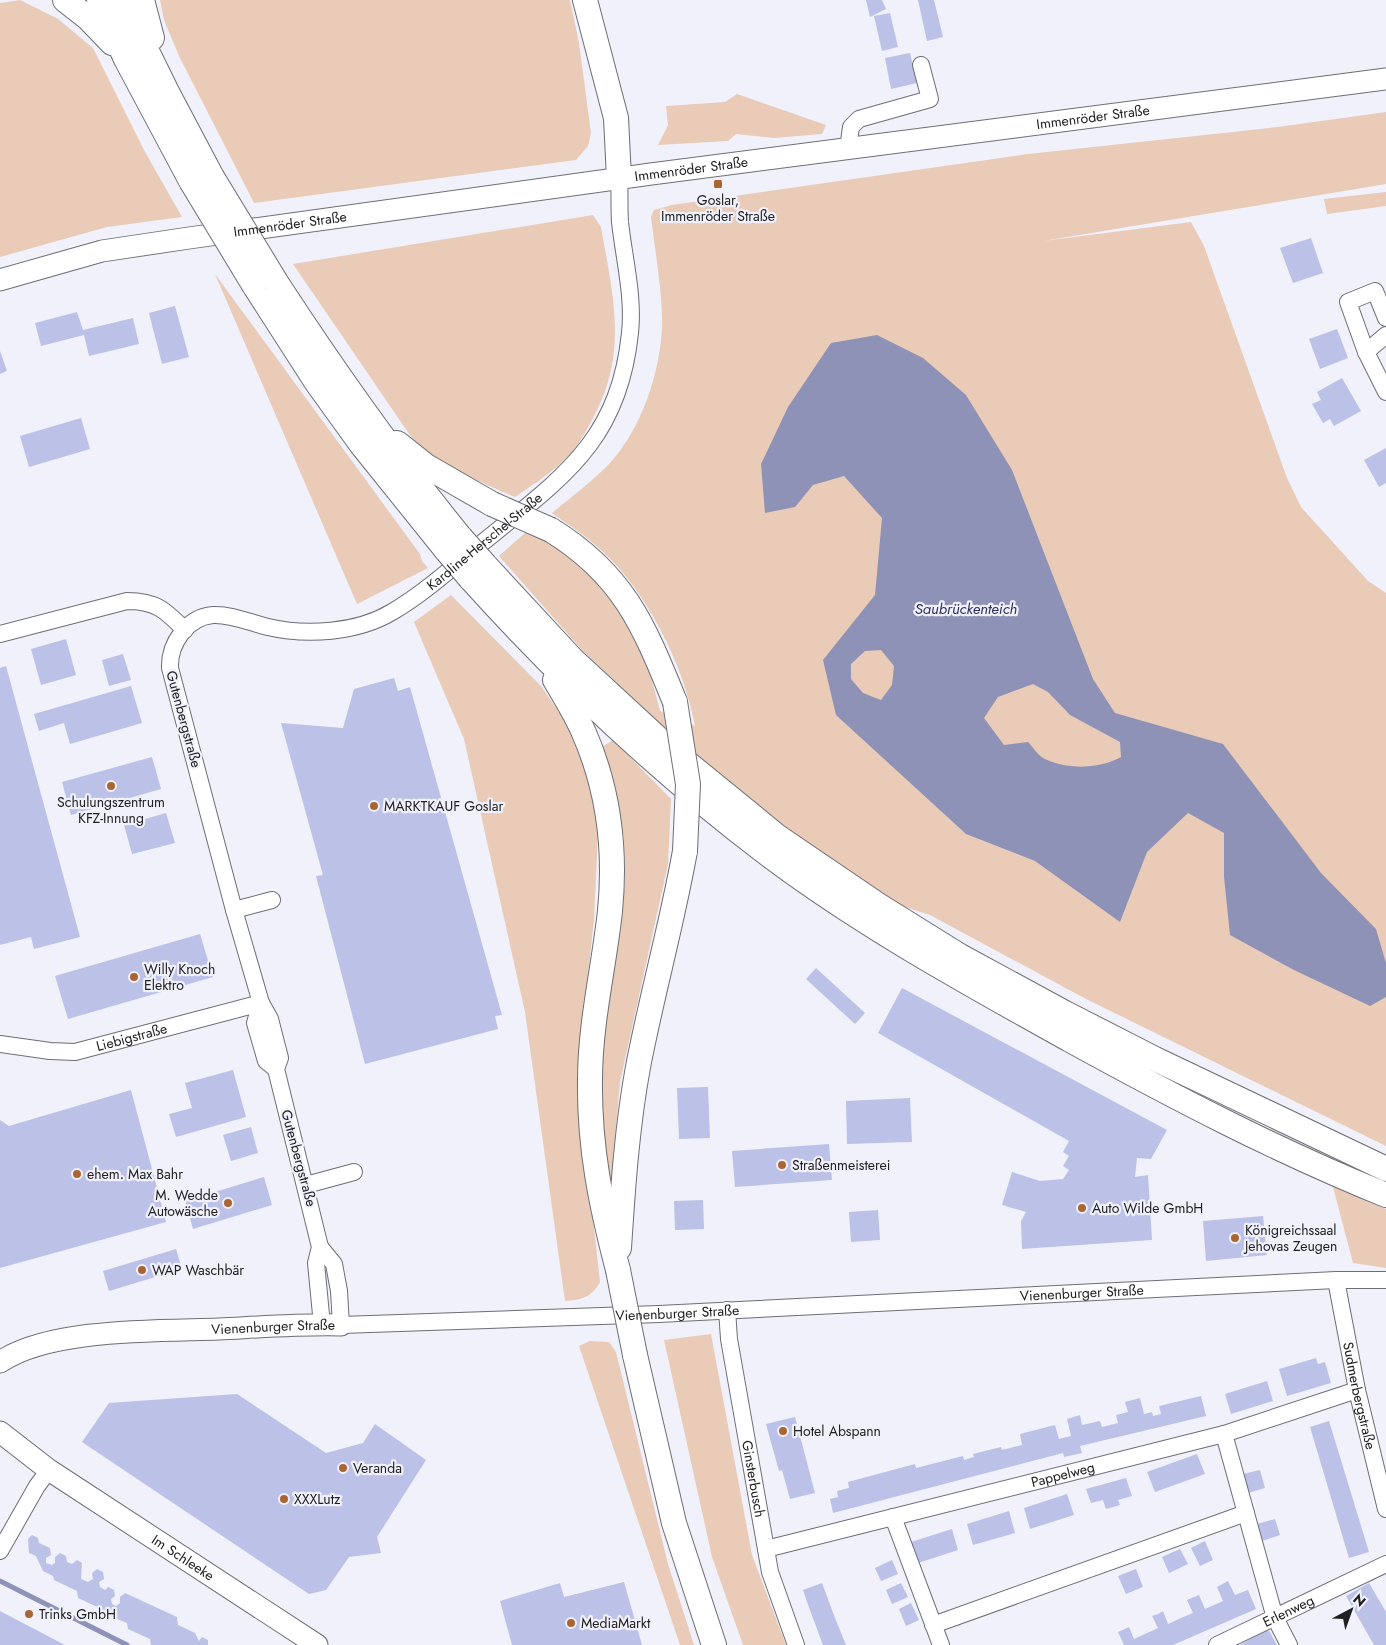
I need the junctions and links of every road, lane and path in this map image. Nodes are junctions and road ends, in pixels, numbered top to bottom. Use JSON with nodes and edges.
{"nodes":[{"id":1,"x":66,"y":0,"type":"edge"},
{"id":2,"x":98,"y":0,"type":"edge"},
{"id":3,"x":122,"y":0,"type":"edge"},
{"id":4,"x":142,"y":0,"type":"edge"},
{"id":5,"x":585,"y":0,"type":"edge"},
{"id":6,"x":126,"y":59,"type":"junction"},
{"id":7,"x":921,"y":65,"type":"dead end"},
{"id":8,"x":1386,"y":79,"type":"edge"},
{"id":9,"x":166,"y":90,"type":"junction"},
{"id":10,"x":848,"y":149,"type":"junction"},
{"id":11,"x":202,"y":179,"type":"junction"},
{"id":12,"x":614,"y":179,"type":"junction"},
{"id":13,"x":0,"y":280,"type":"edge"},
{"id":14,"x":265,"y":284,"type":"junction"},
{"id":15,"x":1386,"y":318,"type":"edge"},
{"id":16,"x":1386,"y":335,"type":"edge"},
{"id":17,"x":1366,"y":352,"type":"junction"},
{"id":18,"x":1386,"y":392,"type":"edge"},
{"id":19,"x":363,"y":412,"type":"junction"},
{"id":20,"x":454,"y":544,"type":"junction"},
{"id":21,"x":478,"y":571,"type":"junction"},
{"id":22,"x":185,"y":630,"type":"junction"},
{"id":23,"x":0,"y":634,"type":"edge"},
{"id":24,"x":543,"y":658,"type":"junction"},
{"id":25,"x":272,"y":900,"type":"dead end"},
{"id":26,"x":234,"y":910,"type":"junction"},
{"id":27,"x":261,"y":1003,"type":"junction"},
{"id":28,"x":0,"y":1044,"type":"edge"},
{"id":29,"x":1386,"y":1169,"type":"edge"},
{"id":30,"x":354,"y":1172,"type":"dead end"},
{"id":31,"x":306,"y":1185,"type":"junction"},
{"id":32,"x":1386,"y":1195,"type":"edge"},
{"id":33,"x":618,"y":1270,"type":"junction"},
{"id":34,"x":1336,"y":1280,"type":"junction"},
{"id":35,"x":1386,"y":1280,"type":"edge"},
{"id":36,"x":727,"y":1310,"type":"junction"},
{"id":37,"x":332,"y":1325,"type":"junction"},
{"id":38,"x":20,"y":1351,"type":"junction"},
{"id":39,"x":0,"y":1362,"type":"edge"},
{"id":40,"x":0,"y":1376,"type":"edge"},
{"id":41,"x":1357,"y":1390,"type":"junction"},
{"id":42,"x":0,"y":1432,"type":"edge"},
{"id":43,"x":1224,"y":1434,"type":"junction"},
{"id":44,"x":0,"y":1444,"type":"edge"},
{"id":45,"x":49,"y":1470,"type":"junction"},
{"id":46,"x":1386,"y":1509,"type":"edge"},
{"id":47,"x":1246,"y":1513,"type":"junction"},
{"id":48,"x":893,"y":1517,"type":"junction"},
{"id":49,"x":766,"y":1549,"type":"junction"},
{"id":50,"x":0,"y":1551,"type":"edge"},
{"id":51,"x":1386,"y":1564,"type":"edge"},
{"id":52,"x":1275,"y":1618,"type":"junction"},
{"id":53,"x":933,"y":1625,"type":"junction"},
{"id":54,"x":318,"y":1645,"type":"edge"},
{"id":55,"x":714,"y":1645,"type":"edge"},
{"id":56,"x":796,"y":1645,"type":"edge"},
{"id":57,"x":941,"y":1645,"type":"edge"},
{"id":58,"x":1217,"y":1645,"type":"edge"},
{"id":59,"x":1288,"y":1645,"type":"edge"}],
"edges":[{"from":1,"to":6,"type":"highway"},
{"from":2,"to":6,"type":"highway"},
{"from":3,"to":9,"type":"highway"},
{"from":4,"to":9,"type":"highway"},
{"from":5,"to":12,"type":"highway"},
{"from":6,"to":11,"type":"highway"},
{"from":7,"to":10,"type":"street"},
{"from":8,"to":10,"type":"main road","name":"Immenröder Straße"},
{"from":9,"to":11,"type":"highway"},
{"from":10,"to":12,"type":"main road","name":"Immenröder Straße"},
{"from":11,"to":14,"type":"highway","bridge":true},
{"from":12,"to":13,"type":"main road","name":"Immenröder Straße"},
{"from":12,"to":22,"type":"street","name":"Karoline-Herschel-Straße"},
{"from":14,"to":19,"type":"highway"},
{"from":14,"to":20,"type":"highway"},
{"from":15,"to":17,"type":"street"},
{"from":16,"to":17,"type":"street"},
{"from":17,"to":18,"type":"street"},
{"from":19,"to":20,"type":"highway"},
{"from":19,"to":33,"type":"highway","bridge":true},
{"from":20,"to":21,"type":"highway","bridge":true},
{"from":21,"to":24,"type":"highway"},
{"from":21,"to":29,"type":"highway"},
{"from":22,"to":23,"type":"street"},
{"from":22,"to":26,"type":"street","name":"Gutenbergstraße"},
{"from":24,"to":32,"type":"highway"},
{"from":24,"to":33,"type":"highway"},
{"from":25,"to":26,"type":"street"},
{"from":26,"to":27,"type":"street","name":"Gutenbergstraße"},
{"from":27,"to":28,"type":"street","name":"Liebigstraße"},
{"from":27,"to":31,"type":"street","name":"Gutenbergstraße"},
{"from":30,"to":31,"type":"street"},
{"from":31,"to":37,"type":"street","name":"Gutenbergstraße"},
{"from":33,"to":55,"type":"highway","bridge":true},
{"from":34,"to":35,"type":"street","name":"Vienenburger Straße"},
{"from":34,"to":36,"type":"street","name":"Vienenburger Straße"},
{"from":34,"to":41,"type":"street","name":"Sudmerbergstraße"},
{"from":36,"to":37,"type":"street","name":"Vienenburger Straße"},
{"from":36,"to":49,"type":"street","name":"Ginsterbusch"},
{"from":37,"to":38,"type":"main road","name":"Vienenburger Straße"},
{"from":38,"to":39,"type":"main road","name":"Vienenburger Straße"},
{"from":38,"to":40,"type":"main road"},
{"from":41,"to":43,"type":"street","name":"Pappelweg"},
{"from":41,"to":46,"type":"street","name":"Sudmerbergstraße"},
{"from":42,"to":45,"type":"main road","name":"Im Schleeke"},
{"from":43,"to":47,"type":"street"},
{"from":43,"to":48,"type":"street","name":"Pappelweg"},
{"from":44,"to":45,"type":"main road","name":"Im Schleeke"},
{"from":45,"to":50,"type":"street"},
{"from":45,"to":54,"type":"main road","name":"Im Schleeke"},
{"from":47,"to":52,"type":"street"},
{"from":47,"to":53,"type":"street"},
{"from":48,"to":49,"type":"street","name":"Pappelweg"},
{"from":48,"to":53,"type":"street"},
{"from":49,"to":56,"type":"street","name":"Ginsterbusch"},
{"from":51,"to":52,"type":"street","name":"Erlenweg"},
{"from":52,"to":58,"type":"street","name":"Erlenweg"},
{"from":52,"to":59,"type":"street"},
{"from":53,"to":57,"type":"street"}]}
